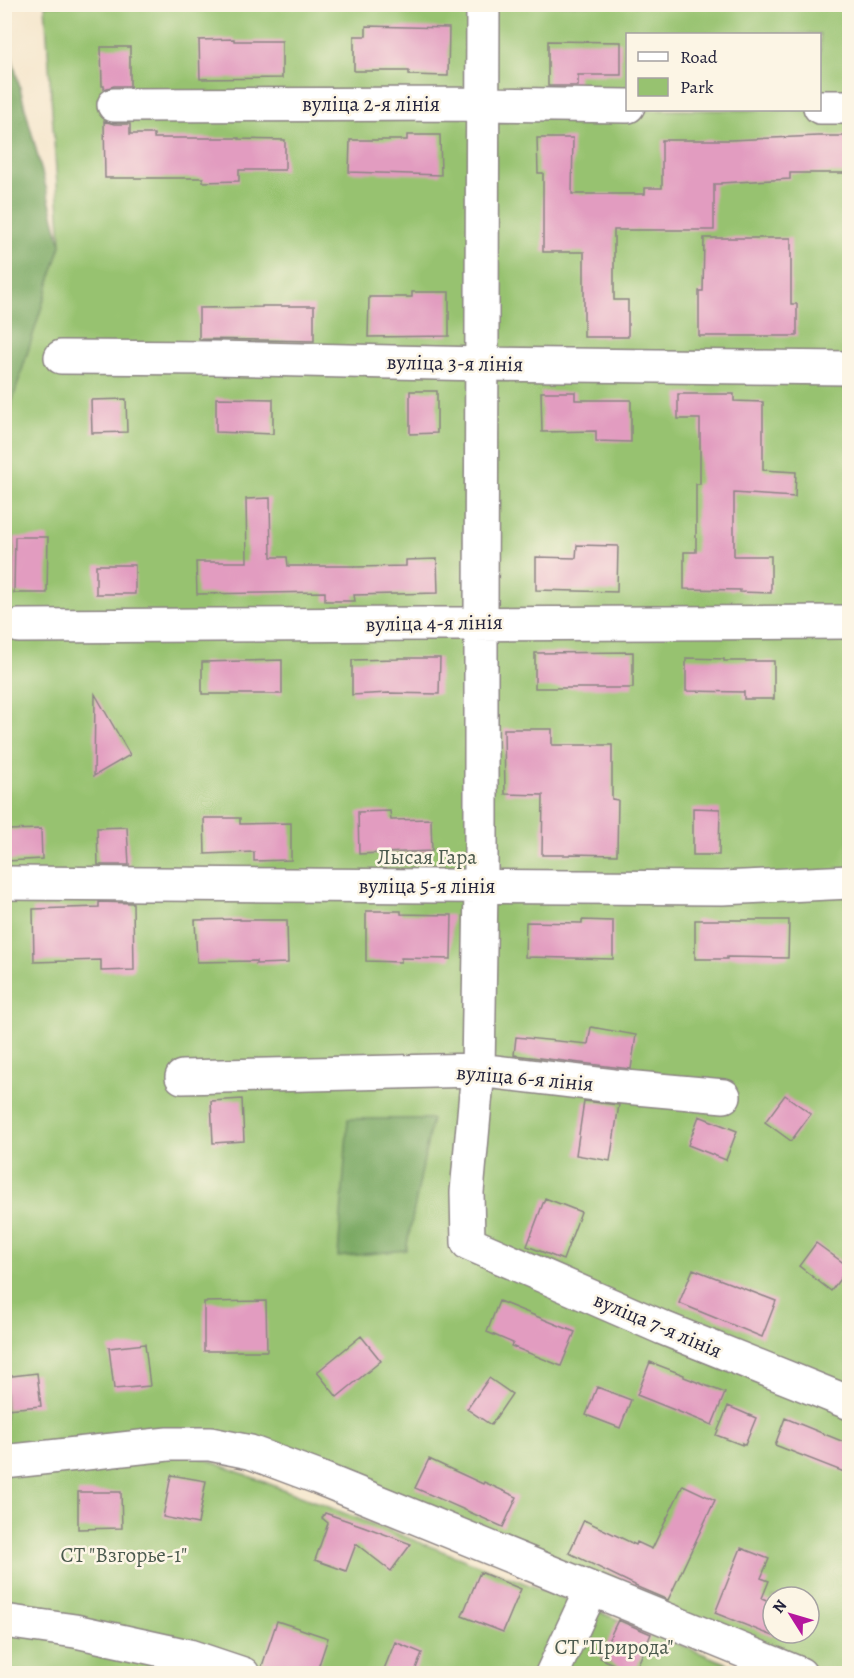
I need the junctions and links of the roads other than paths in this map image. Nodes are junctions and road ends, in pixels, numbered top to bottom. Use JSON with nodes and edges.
{"nodes":[{"id":1,"x":483,"y":4,"type":"edge"},
{"id":2,"x":483,"y":104,"type":"junction"},
{"id":3,"x":114,"y":105,"type":"dead end"},
{"id":4,"x":626,"y":106,"type":"edge"},
{"id":5,"x":821,"y":107,"type":"edge"},
{"id":6,"x":849,"y":107,"type":"edge"},
{"id":7,"x":61,"y":357,"type":"dead end"},
{"id":8,"x":482,"y":364,"type":"junction"},
{"id":9,"x":849,"y":368,"type":"edge"},
{"id":10,"x":849,"y":622,"type":"edge"},
{"id":11,"x":481,"y":623,"type":"junction"},
{"id":12,"x":19,"y":626,"type":"dead end"},
{"id":13,"x":849,"y":882,"type":"edge"},
{"id":14,"x":4,"y":883,"type":"edge"},
{"id":15,"x":481,"y":887,"type":"junction"},
{"id":16,"x":478,"y":1070,"type":"junction"},
{"id":17,"x":182,"y":1077,"type":"dead end"},
{"id":18,"x":724,"y":1096,"type":"dead end"},
{"id":19,"x":849,"y":1403,"type":"edge"},
{"id":20,"x":4,"y":1462,"type":"edge"},
{"id":21,"x":591,"y":1590,"type":"junction"},
{"id":22,"x":4,"y":1620,"type":"edge"},
{"id":23,"x":243,"y":1674,"type":"edge"},
{"id":24,"x":552,"y":1674,"type":"edge"},
{"id":25,"x":800,"y":1674,"type":"edge"}],
"edges":[{"from":1,"to":2,"type":"street"},
{"from":2,"to":3,"type":"street","name":"вуліца 2-я лінія"},
{"from":2,"to":4,"type":"street","name":"вуліца 2-я лінія"},
{"from":2,"to":8,"type":"street"},
{"from":5,"to":6,"type":"street"},
{"from":7,"to":8,"type":"street","name":"вуліца 3-я лінія"},
{"from":8,"to":9,"type":"street","name":"вуліца 3-я лінія"},
{"from":8,"to":11,"type":"street"},
{"from":10,"to":11,"type":"street","name":"вуліца 4-я лінія"},
{"from":11,"to":12,"type":"street","name":"вуліца 4-я лінія"},
{"from":11,"to":15,"type":"street"},
{"from":13,"to":15,"type":"street","name":"вуліца 5-я лінія"},
{"from":14,"to":15,"type":"street","name":"вуліца 5-я лінія"},
{"from":15,"to":16,"type":"street"},
{"from":16,"to":17,"type":"street","name":"вуліца 6-я лінія"},
{"from":16,"to":18,"type":"street","name":"вуліца 6-я лінія"},
{"from":16,"to":19,"type":"street","name":"вуліца 7-я лінія"},
{"from":20,"to":21,"type":"street"},
{"from":21,"to":24,"type":"street"},
{"from":21,"to":25,"type":"street"},
{"from":22,"to":23,"type":"street"}]}
